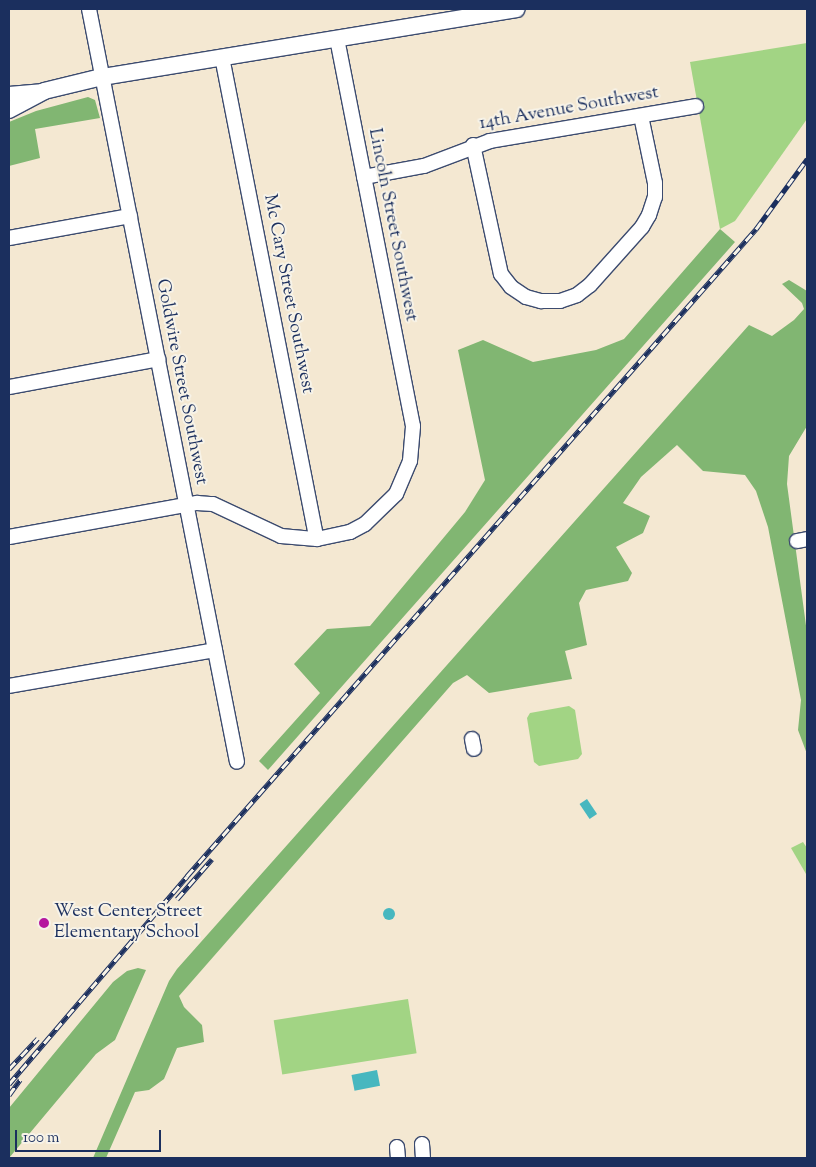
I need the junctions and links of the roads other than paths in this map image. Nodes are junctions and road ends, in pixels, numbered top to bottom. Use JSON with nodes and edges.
{"nodes":[{"id":1,"x":89,"y":9,"type":"edge"},
{"id":2,"x":516,"y":9,"type":"edge"},
{"id":3,"x":337,"y":39,"type":"junction"},
{"id":4,"x":222,"y":57,"type":"junction"},
{"id":5,"x":102,"y":77,"type":"junction"},
{"id":6,"x":44,"y":91,"type":"junction"},
{"id":7,"x":9,"y":94,"type":"edge"},
{"id":8,"x":696,"y":106,"type":"dead end"},
{"id":9,"x":9,"y":110,"type":"edge"},
{"id":10,"x":641,"y":116,"type":"junction"},
{"id":11,"x":473,"y":145,"type":"junction"},
{"id":12,"x":364,"y":177,"type":"junction"},
{"id":13,"x":130,"y":216,"type":"junction"},
{"id":14,"x":9,"y":238,"type":"edge"},
{"id":15,"x":158,"y":359,"type":"junction"},
{"id":16,"x":9,"y":387,"type":"edge"},
{"id":17,"x":187,"y":506,"type":"junction"},
{"id":18,"x":9,"y":537,"type":"edge"},
{"id":19,"x":317,"y":539,"type":"junction"},
{"id":20,"x":215,"y":650,"type":"junction"},
{"id":21,"x":9,"y":686,"type":"edge"},
{"id":22,"x":237,"y":762,"type":"dead end"},
{"id":23,"x":422,"y":1144,"type":"dead end"},
{"id":24,"x":422,"y":1158,"type":"edge"}],
"edges":[{"from":1,"to":5,"type":"street","name":"Goldwire Street Southwest"},
{"from":2,"to":3,"type":"main road"},
{"from":3,"to":4,"type":"main road"},
{"from":3,"to":12,"type":"street","name":"Lincoln Street Southwest"},
{"from":4,"to":5,"type":"main road"},
{"from":4,"to":19,"type":"street","name":"Mc Cary Street Southwest"},
{"from":5,"to":6,"type":"main road"},
{"from":5,"to":13,"type":"street","name":"Goldwire Street Southwest"},
{"from":6,"to":7,"type":"street"},
{"from":6,"to":9,"type":"main road"},
{"from":8,"to":10,"type":"street","name":"14th Avenue Southwest"},
{"from":10,"to":11,"type":"street","name":"14th Avenue Southwest"},
{"from":10,"to":11,"type":"street"},
{"from":11,"to":12,"type":"street","name":"14th Avenue Southwest"},
{"from":12,"to":19,"type":"street","name":"Lincoln Street Southwest"},
{"from":13,"to":14,"type":"street"},
{"from":13,"to":15,"type":"street","name":"Goldwire Street Southwest"},
{"from":15,"to":16,"type":"street"},
{"from":15,"to":17,"type":"street","name":"Goldwire Street Southwest"},
{"from":17,"to":18,"type":"street","name":"Lincoln Street Southwest"},
{"from":17,"to":19,"type":"street","name":"Lincoln Street Southwest"},
{"from":17,"to":20,"type":"street","name":"Goldwire Street Southwest"},
{"from":20,"to":21,"type":"street"},
{"from":20,"to":22,"type":"street","name":"Goldwire Street Southwest"},
{"from":23,"to":24,"type":"street"}]}
